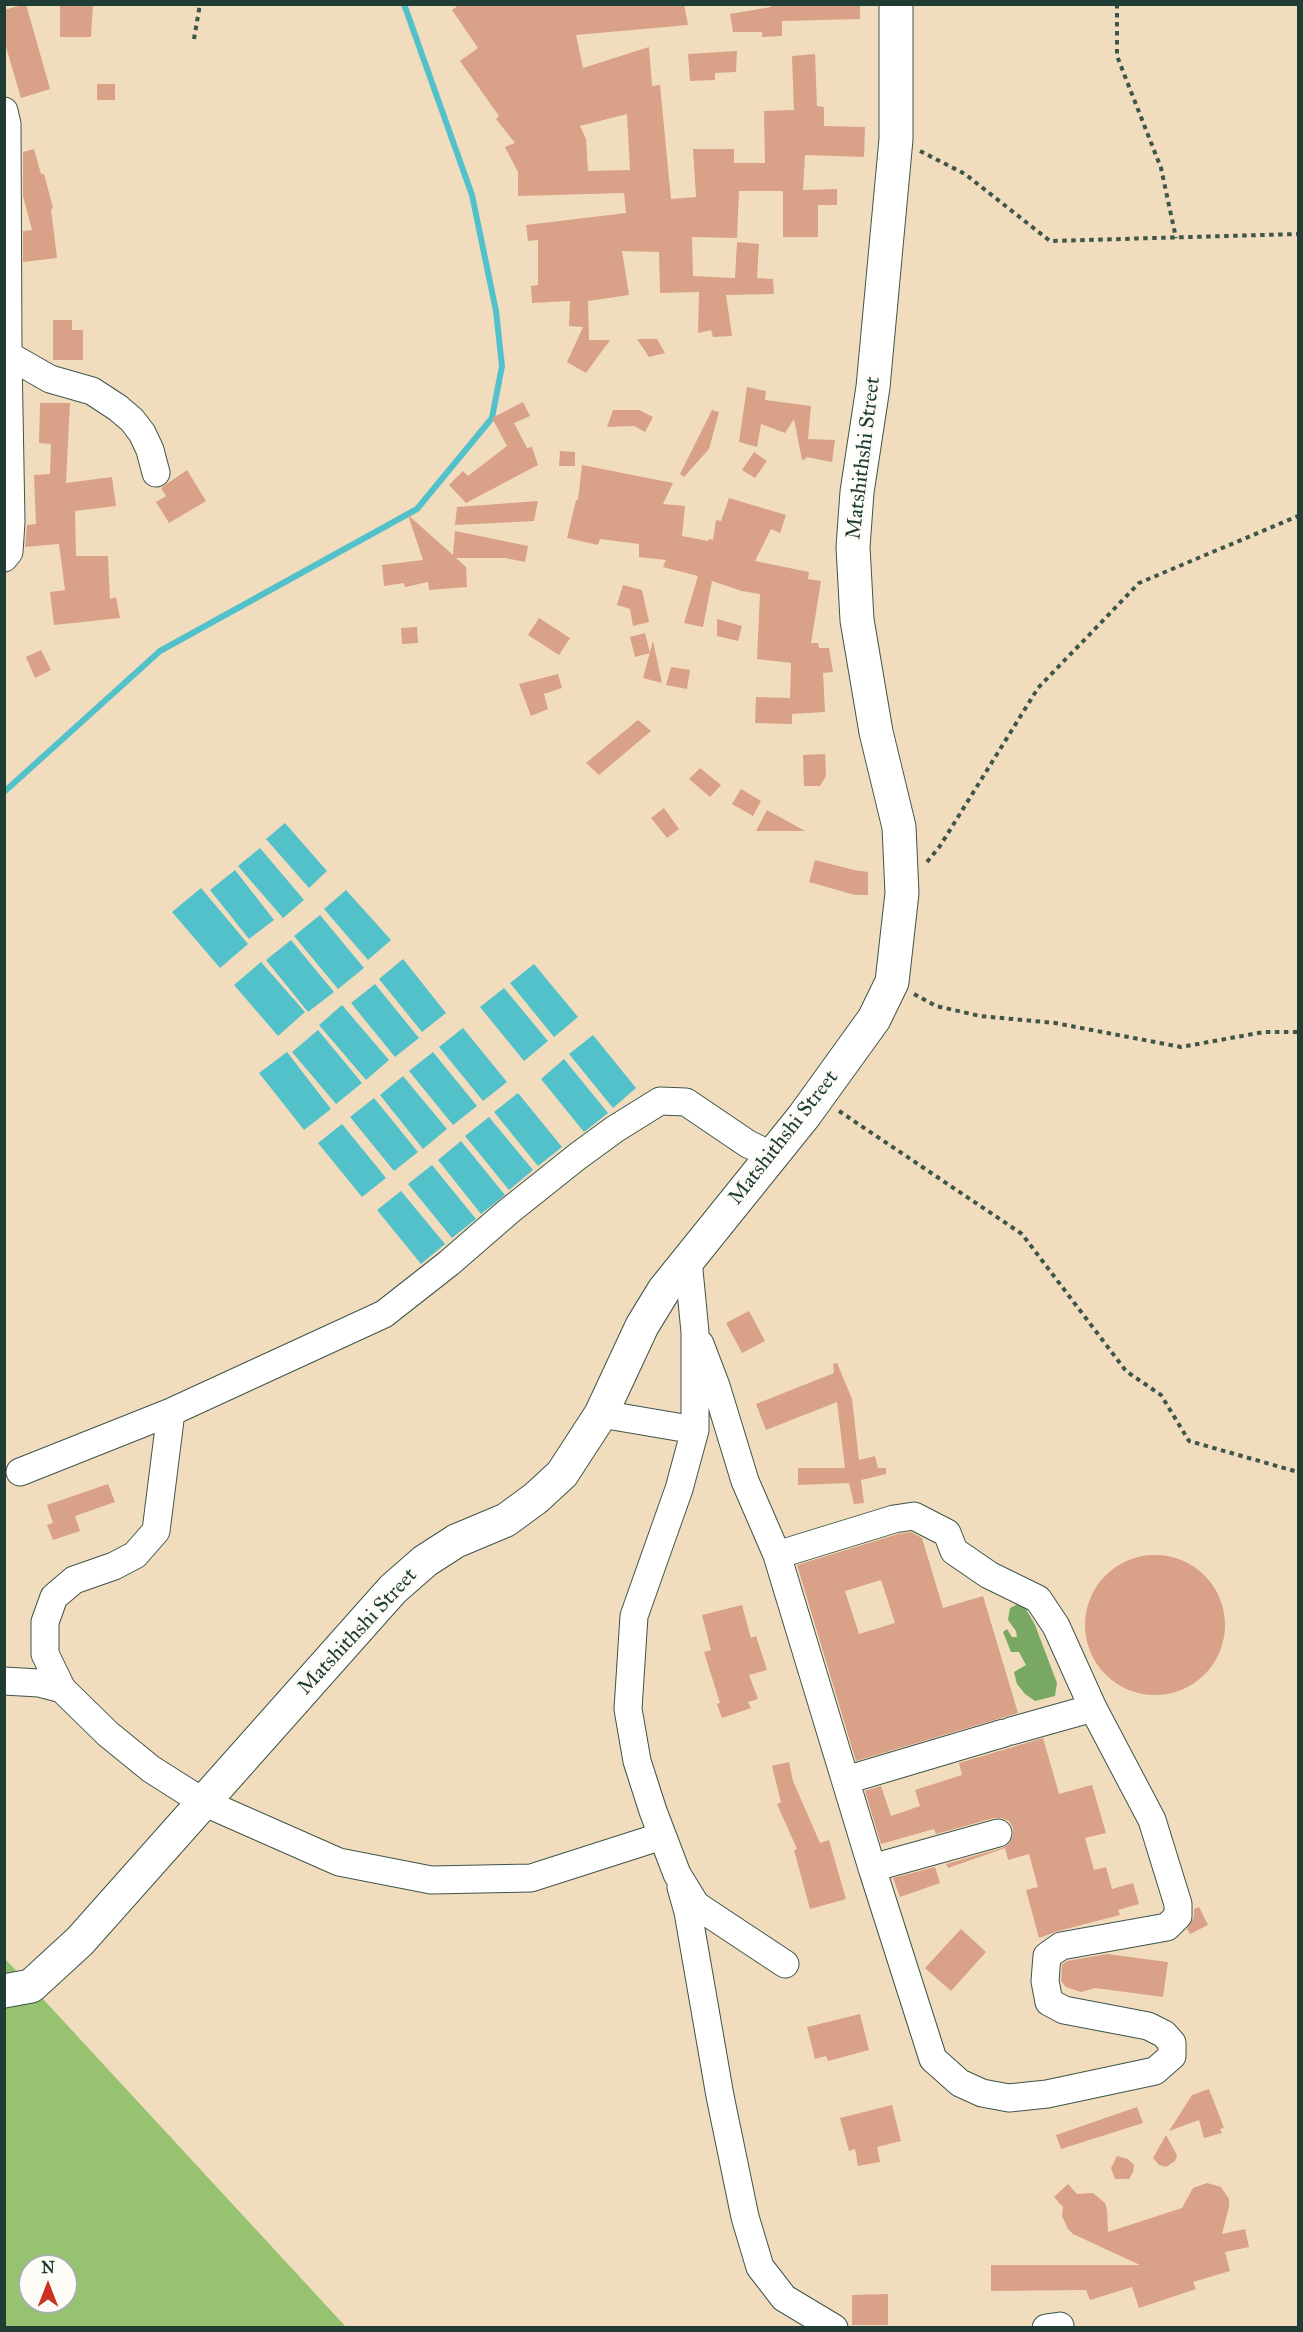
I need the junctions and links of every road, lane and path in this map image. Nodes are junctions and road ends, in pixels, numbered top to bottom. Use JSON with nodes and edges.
{"nodes":[{"id":1,"x":200,"y":4,"type":"edge"},
{"id":2,"x":896,"y":4,"type":"edge"},
{"id":3,"x":1117,"y":4,"type":"edge"},
{"id":4,"x":194,"y":39,"type":"dead end"},
{"id":5,"x":5,"y":120,"type":"edge"},
{"id":6,"x":896,"y":139,"type":"junction"},
{"id":7,"x":1299,"y":234,"type":"edge"},
{"id":8,"x":1176,"y":238,"type":"junction"},
{"id":9,"x":6,"y":314,"type":"edge"},
{"id":10,"x":8,"y":355,"type":"junction"},
{"id":11,"x":156,"y":473,"type":"dead end"},
{"id":12,"x":1299,"y":516,"type":"edge"},
{"id":13,"x":4,"y":558,"type":"edge"},
{"id":14,"x":902,"y":893,"type":"junction"},
{"id":15,"x":892,"y":982,"type":"junction"},
{"id":16,"x":1299,"y":1032,"type":"edge"},
{"id":17,"x":818,"y":1097,"type":"junction"},
{"id":18,"x":771,"y":1155,"type":"junction"},
{"id":19,"x":688,"y":1260,"type":"junction"},
{"id":20,"x":695,"y":1332,"type":"junction"},
{"id":21,"x":171,"y":1412,"type":"junction"},
{"id":22,"x":601,"y":1414,"type":"junction"},
{"id":23,"x":695,"y":1430,"type":"junction"},
{"id":24,"x":20,"y":1472,"type":"dead end"},
{"id":25,"x":1299,"y":1472,"type":"edge"},
{"id":26,"x":777,"y":1555,"type":"junction"},
{"id":27,"x":4,"y":1681,"type":"edge"},
{"id":28,"x":62,"y":1689,"type":"junction"},
{"id":29,"x":1093,"y":1708,"type":"junction"},
{"id":30,"x":846,"y":1780,"type":"junction"},
{"id":31,"x":203,"y":1802,"type":"junction"},
{"id":32,"x":998,"y":1833,"type":"dead end"},
{"id":33,"x":662,"y":1836,"type":"junction"},
{"id":34,"x":872,"y":1868,"type":"junction"},
{"id":35,"x":677,"y":1874,"type":"junction"},
{"id":36,"x":785,"y":1964,"type":"dead end"},
{"id":37,"x":4,"y":1991,"type":"edge"},
{"id":38,"x":834,"y":2328,"type":"edge"}],
"edges":[{"from":1,"to":4,"type":"path"},
{"from":2,"to":6,"type":"main road","name":"Matshithshi Street"},
{"from":3,"to":8,"type":"path"},
{"from":5,"to":9,"type":"street"},
{"from":6,"to":8,"type":"path"},
{"from":6,"to":14,"type":"main road","name":"Matshithshi Street"},
{"from":7,"to":8,"type":"path"},
{"from":9,"to":10,"type":"street"},
{"from":10,"to":11,"type":"street"},
{"from":10,"to":13,"type":"street"},
{"from":12,"to":14,"type":"path"},
{"from":14,"to":15,"type":"main road","name":"Matshithshi Street"},
{"from":15,"to":16,"type":"path"},
{"from":15,"to":17,"type":"main road","name":"Matshithshi Street"},
{"from":17,"to":18,"type":"main road","name":"Matshithshi Street"},
{"from":17,"to":25,"type":"path"},
{"from":18,"to":19,"type":"main road","name":"Matshithshi Street"},
{"from":18,"to":21,"type":"street"},
{"from":19,"to":20,"type":"street"},
{"from":19,"to":22,"type":"main road","name":"Matshithshi Street"},
{"from":20,"to":23,"type":"street"},
{"from":20,"to":26,"type":"street"},
{"from":21,"to":24,"type":"street"},
{"from":21,"to":28,"type":"street"},
{"from":22,"to":23,"type":"street"},
{"from":22,"to":31,"type":"main road","name":"Matshithshi Street"},
{"from":23,"to":33,"type":"street"},
{"from":26,"to":29,"type":"street"},
{"from":26,"to":30,"type":"street"},
{"from":27,"to":28,"type":"street"},
{"from":28,"to":31,"type":"street"},
{"from":29,"to":30,"type":"street"},
{"from":29,"to":34,"type":"street"},
{"from":30,"to":34,"type":"street"},
{"from":31,"to":33,"type":"street"},
{"from":31,"to":37,"type":"main road","name":"Matshithshi Street"},
{"from":32,"to":34,"type":"street"},
{"from":33,"to":35,"type":"street"},
{"from":35,"to":36,"type":"street"},
{"from":35,"to":38,"type":"street"}]}
